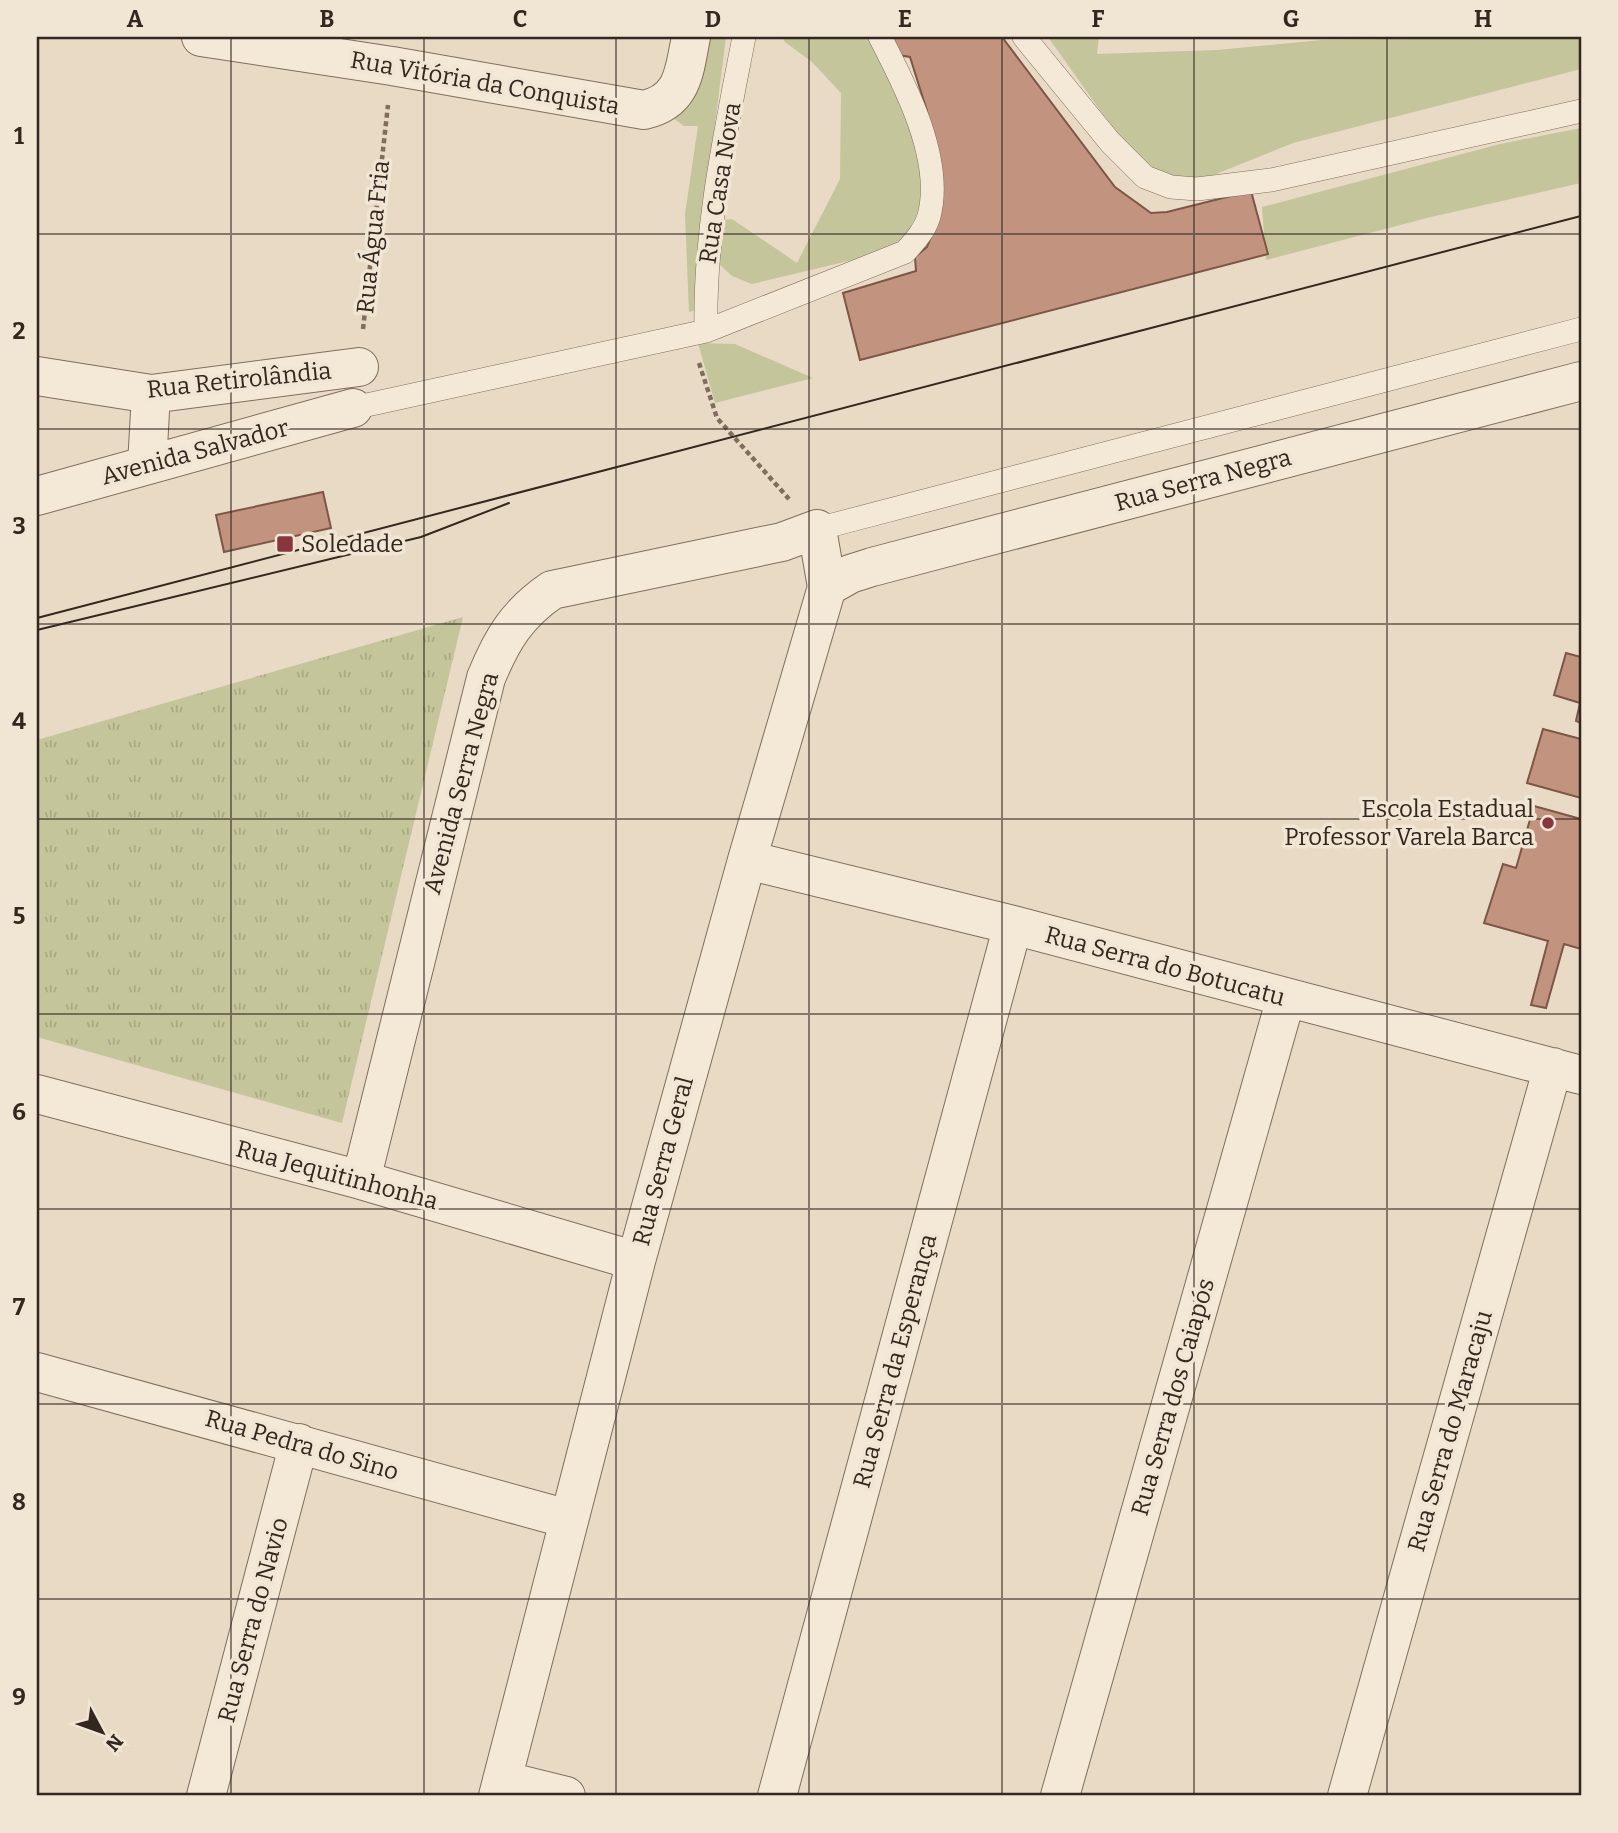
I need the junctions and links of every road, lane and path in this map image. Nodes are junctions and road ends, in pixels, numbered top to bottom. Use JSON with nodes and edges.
{"nodes":[{"id":1,"x":201,"y":37,"type":"edge"},
{"id":2,"x":691,"y":37,"type":"edge"},
{"id":3,"x":744,"y":37,"type":"edge"},
{"id":4,"x":880,"y":37,"type":"edge"},
{"id":5,"x":1024,"y":37,"type":"edge"},
{"id":6,"x":355,"y":48,"type":"edge"},
{"id":7,"x":392,"y":65,"type":"junction"},
{"id":8,"x":1581,"y":111,"type":"edge"},
{"id":9,"x":1581,"y":329,"type":"edge"},
{"id":10,"x":698,"y":333,"type":"junction"},
{"id":11,"x":359,"y":367,"type":"joint"},
{"id":12,"x":37,"y":376,"type":"edge"},
{"id":13,"x":1581,"y":380,"type":"edge"},
{"id":14,"x":151,"y":394,"type":"junction"},
{"id":15,"x":353,"y":408,"type":"joint"},
{"id":16,"x":147,"y":465,"type":"junction"},
{"id":17,"x":37,"y":496,"type":"edge"},
{"id":18,"x":817,"y":529,"type":"junction"},
{"id":19,"x":827,"y":587,"type":"junction"},
{"id":20,"x":747,"y":860,"type":"junction"},
{"id":21,"x":1013,"y":925,"type":"junction"},
{"id":22,"x":1286,"y":998,"type":"junction"},
{"id":23,"x":1567,"y":1071,"type":"edge"},
{"id":24,"x":37,"y":1094,"type":"edge"},
{"id":25,"x":361,"y":1180,"type":"junction"},
{"id":26,"x":636,"y":1261,"type":"junction"},
{"id":27,"x":38,"y":1379,"type":"edge"},
{"id":28,"x":299,"y":1444,"type":"junction"},
{"id":29,"x":568,"y":1519,"type":"junction"},
{"id":30,"x":500,"y":1788,"type":"edge"},
{"id":31,"x":206,"y":1796,"type":"edge"},
{"id":32,"x":566,"y":1796,"type":"edge"},
{"id":33,"x":777,"y":1796,"type":"edge"},
{"id":34,"x":1060,"y":1796,"type":"edge"},
{"id":35,"x":1347,"y":1796,"type":"edge"}],
"edges":[{"from":1,"to":6,"type":"street","name":"Rua Vitória da Conquista"},
{"from":2,"to":7,"type":"street","name":"Rua Vitória da Conquista"},
{"from":3,"to":10,"type":"lane","name":"Rua Casa Nova"},
{"from":4,"to":10,"type":"lane"},
{"from":5,"to":8,"type":"lane"},
{"from":6,"to":7,"type":"street","name":"Rua Vitória da Conquista"},
{"from":7,"to":11,"type":"path","name":"Rua Água Fria"},
{"from":9,"to":18,"type":"lane"},
{"from":10,"to":15,"type":"lane"},
{"from":10,"to":18,"type":"path"},
{"from":11,"to":14,"type":"street","name":"Rua Retirolândia"},
{"from":12,"to":14,"type":"street","name":"Rua Retirolândia"},
{"from":13,"to":19,"type":"street","name":"Rua Serra Negra"},
{"from":14,"to":16,"type":"street"},
{"from":15,"to":16,"type":"street","name":"Avenida Salvador"},
{"from":16,"to":17,"type":"street","name":"Avenida Salvador"},
{"from":18,"to":19,"type":"street","name":"Rua Serra Geral"},
{"from":18,"to":25,"type":"street","name":"Avenida Serra Negra"},
{"from":19,"to":20,"type":"street","name":"Rua Serra Geral"},
{"from":20,"to":21,"type":"street","name":"Rua Serra do Botucatu"},
{"from":20,"to":26,"type":"street","name":"Rua Serra Geral"},
{"from":21,"to":22,"type":"street","name":"Rua Serra do Botucatu"},
{"from":21,"to":33,"type":"street","name":"Rua Serra da Esperança"},
{"from":22,"to":23,"type":"street","name":"Rua Serra do Botucatu"},
{"from":22,"to":34,"type":"street","name":"Rua Serra dos Caiapós"},
{"from":23,"to":35,"type":"street","name":"Rua Serra do Maracaju"},
{"from":24,"to":25,"type":"street","name":"Rua Jequitinhonha"},
{"from":25,"to":26,"type":"street","name":"Rua Jequitinhonha"},
{"from":26,"to":29,"type":"street","name":"Rua Serra Geral"},
{"from":27,"to":28,"type":"street","name":"Rua Pedra do Sino"},
{"from":28,"to":29,"type":"street","name":"Rua Pedra do Sino"},
{"from":28,"to":31,"type":"street","name":"Rua Serra do Navio"},
{"from":29,"to":30,"type":"street","name":"Rua Serra Geral"},
{"from":30,"to":32,"type":"street"}]}
